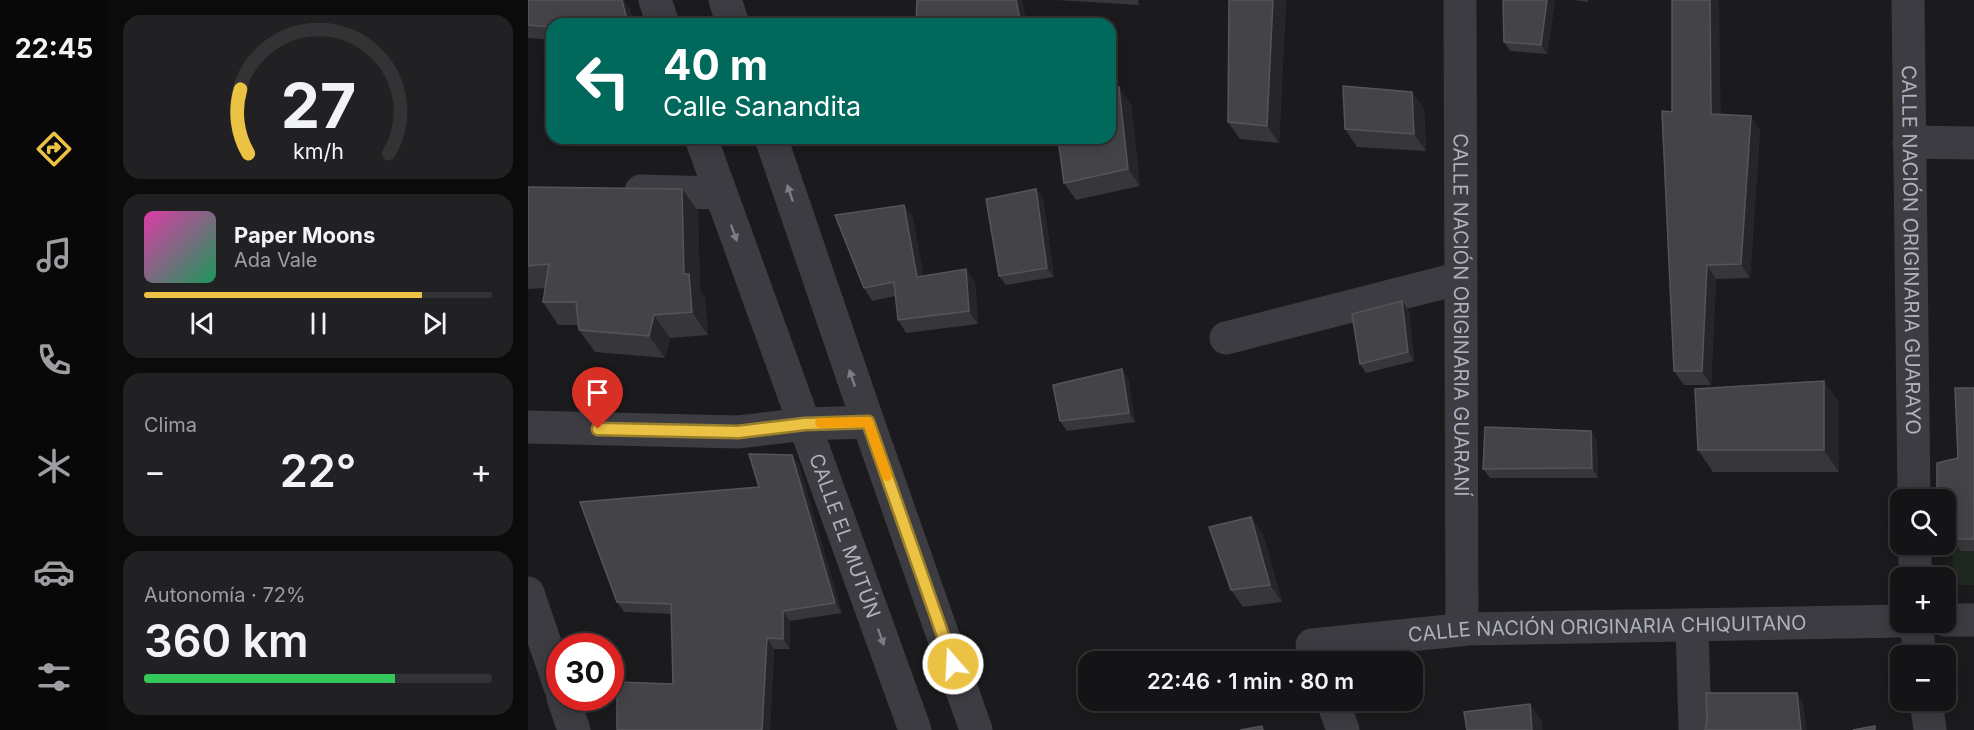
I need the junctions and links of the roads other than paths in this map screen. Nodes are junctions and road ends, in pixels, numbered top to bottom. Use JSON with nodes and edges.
{"nodes":[{"id":1,"x":655,"y":0,"type":"edge"},
{"id":2,"x":725,"y":0,"type":"edge"},
{"id":3,"x":1460,"y":0,"type":"edge"},
{"id":4,"x":1908,"y":0,"type":"edge"},
{"id":5,"x":661,"y":18,"type":"edge"},
{"id":6,"x":731,"y":18,"type":"edge"},
{"id":7,"x":1910,"y":142,"type":"junction"},
{"id":8,"x":1974,"y":143,"type":"edge"},
{"id":9,"x":703,"y":144,"type":"edge"},
{"id":10,"x":773,"y":144,"type":"edge"},
{"id":11,"x":612,"y":190,"type":"edge"},
{"id":12,"x":720,"y":194,"type":"junction"},
{"id":13,"x":1461,"y":278,"type":"junction"},
{"id":14,"x":1226,"y":338,"type":"dead end"},
{"id":15,"x":868,"y":422,"type":"junction"},
{"id":16,"x":805,"y":424,"type":"junction"},
{"id":17,"x":528,"y":427,"type":"edge"},
{"id":18,"x":1914,"y":489,"type":"edge"},
{"id":19,"x":528,"y":593,"type":"edge"},
{"id":20,"x":1956,"y":620,"type":"edge"},
{"id":21,"x":1974,"y":620,"type":"edge"},
{"id":22,"x":1890,"y":621,"type":"edge"},
{"id":23,"x":1692,"y":625,"type":"junction"},
{"id":24,"x":1462,"y":629,"type":"junction"},
{"id":25,"x":546,"y":646,"type":"edge"},
{"id":26,"x":1327,"y":651,"type":"edge"},
{"id":27,"x":567,"y":711,"type":"edge"},
{"id":28,"x":1336,"y":711,"type":"edge"},
{"id":29,"x":1927,"y":711,"type":"edge"},
{"id":30,"x":574,"y":730,"type":"edge"},
{"id":31,"x":915,"y":730,"type":"edge"},
{"id":32,"x":976,"y":730,"type":"edge"},
{"id":33,"x":1343,"y":730,"type":"edge"},
{"id":34,"x":1695,"y":730,"type":"edge"},
{"id":35,"x":1929,"y":730,"type":"edge"}],
"edges":[{"from":1,"to":5,"type":"street"},
{"from":2,"to":6,"type":"street"},
{"from":3,"to":13,"type":"street","name":"CALLE NACIÓN ORIGINARIA GUARANÍ"},
{"from":4,"to":7,"type":"street","name":"CALLE NACIÓN ORIGINARIA GUARAYO"},
{"from":7,"to":8,"type":"street"},
{"from":7,"to":18,"type":"street","name":"CALLE NACIÓN ORIGINARIA GUARAYO"},
{"from":9,"to":12,"type":"street","name":"CALLE EL MUTÚN"},
{"from":15,"to":10,"type":"street","one_way":true},
{"from":11,"to":12,"type":"street"},
{"from":12,"to":16,"type":"street","name":"CALLE EL MUTÚN","one_way":true},
{"from":13,"to":14,"type":"street"},
{"from":13,"to":24,"type":"street","name":"CALLE NACIÓN ORIGINARIA GUARANÍ"},
{"from":15,"to":16,"type":"street"},
{"from":15,"to":32,"type":"street"},
{"from":16,"to":17,"type":"street"},
{"from":16,"to":31,"type":"street","name":"CALLE EL MUTÚN","one_way":true},
{"from":19,"to":25,"type":"street"},
{"from":20,"to":21,"type":"street"},
{"from":22,"to":23,"type":"street","name":"CALLE NACIÓN ORIGINARIA CHIQUITANO"},
{"from":23,"to":24,"type":"street","name":"CALLE NACIÓN ORIGINARIA CHIQUITANO"},
{"from":23,"to":34,"type":"street"},
{"from":24,"to":26,"type":"street","name":"CALLE NACIÓN ORIGINARIA CHIQUITANO"},
{"from":27,"to":30,"type":"street"},
{"from":28,"to":33,"type":"street"},
{"from":29,"to":35,"type":"street"}]}
